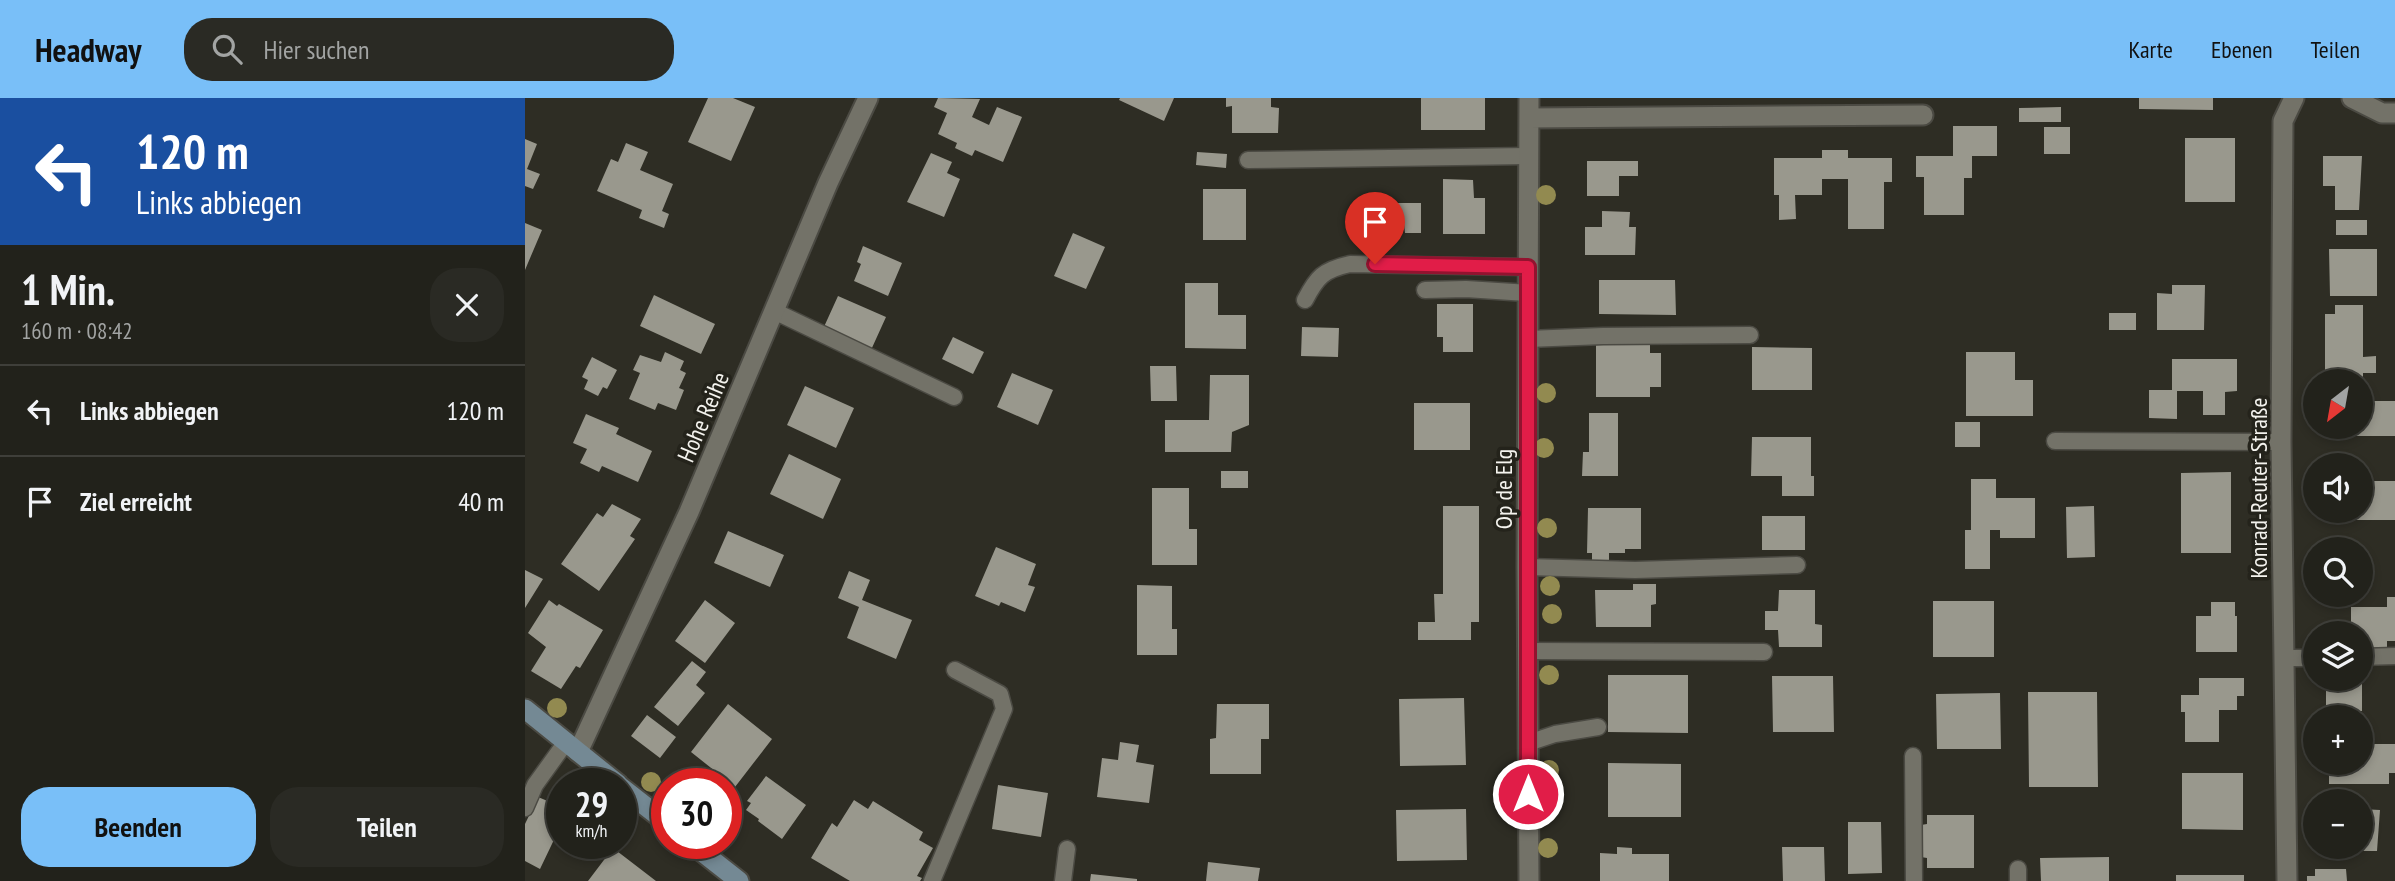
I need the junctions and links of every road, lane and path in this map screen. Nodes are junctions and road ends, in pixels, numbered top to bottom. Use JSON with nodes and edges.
{"nodes":[{"id":1,"x":868,"y":98,"type":"edge"},
{"id":2,"x":1529,"y":98,"type":"edge"},
{"id":3,"x":2294,"y":98,"type":"edge"},
{"id":4,"x":2352,"y":98,"type":"edge"},
{"id":5,"x":2395,"y":113,"type":"edge"},
{"id":6,"x":1923,"y":115,"type":"dead end"},
{"id":7,"x":1529,"y":118,"type":"junction"},
{"id":8,"x":1529,"y":156,"type":"junction"},
{"id":9,"x":1248,"y":160,"type":"dead end"},
{"id":10,"x":1528,"y":267,"type":"junction"},
{"id":11,"x":1425,"y":289,"type":"dead end"},
{"id":12,"x":1528,"y":293,"type":"junction"},
{"id":13,"x":1305,"y":300,"type":"dead end"},
{"id":14,"x":774,"y":312,"type":"junction"},
{"id":15,"x":1750,"y":335,"type":"dead end"},
{"id":16,"x":1528,"y":339,"type":"junction"},
{"id":17,"x":954,"y":397,"type":"dead end"},
{"id":18,"x":2055,"y":442,"type":"dead end"},
{"id":19,"x":2281,"y":442,"type":"junction"},
{"id":20,"x":1797,"y":565,"type":"dead end"},
{"id":21,"x":1527,"y":566,"type":"junction"},
{"id":22,"x":1528,"y":651,"type":"junction"},
{"id":23,"x":1764,"y":652,"type":"dead end"},
{"id":24,"x":2395,"y":656,"type":"edge"},
{"id":25,"x":2373,"y":657,"type":"edge"},
{"id":26,"x":2283,"y":658,"type":"junction"},
{"id":27,"x":2303,"y":658,"type":"edge"},
{"id":28,"x":955,"y":670,"type":"dead end"},
{"id":29,"x":525,"y":709,"type":"edge"},
{"id":30,"x":1598,"y":727,"type":"dead end"},
{"id":31,"x":1528,"y":743,"type":"junction"},
{"id":32,"x":572,"y":747,"type":"junction"},
{"id":33,"x":1913,"y":756,"type":"dead end"},
{"id":34,"x":599,"y":768,"type":"edge"},
{"id":35,"x":637,"y":799,"type":"edge"},
{"id":36,"x":525,"y":808,"type":"edge"},
{"id":37,"x":651,"y":810,"type":"edge"},
{"id":38,"x":1067,"y":849,"type":"dead end"},
{"id":39,"x":711,"y":859,"type":"edge"},
{"id":40,"x":739,"y":881,"type":"edge"},
{"id":41,"x":932,"y":881,"type":"edge"},
{"id":42,"x":1063,"y":881,"type":"edge"},
{"id":43,"x":1529,"y":881,"type":"edge"},
{"id":44,"x":1914,"y":881,"type":"edge"},
{"id":45,"x":2287,"y":881,"type":"edge"}],
"edges":[{"from":1,"to":14,"type":"street","name":"Hohe Reihe"},
{"from":2,"to":7,"type":"street","name":"Op de Elg"},
{"from":3,"to":19,"type":"street","name":"Konrad-Reuter-Straße"},
{"from":4,"to":5,"type":"street"},
{"from":6,"to":7,"type":"street"},
{"from":7,"to":8,"type":"street","name":"Op de Elg"},
{"from":8,"to":9,"type":"lane"},
{"from":8,"to":10,"type":"street","name":"Op de Elg"},
{"from":10,"to":12,"type":"street","name":"Op de Elg"},
{"from":10,"to":13,"type":"lane"},
{"from":11,"to":12,"type":"lane"},
{"from":12,"to":16,"type":"street","name":"Op de Elg"},
{"from":14,"to":17,"type":"lane"},
{"from":14,"to":32,"type":"street","name":"Hohe Reihe"},
{"from":15,"to":16,"type":"lane"},
{"from":16,"to":21,"type":"street","name":"Op de Elg"},
{"from":18,"to":19,"type":"lane"},
{"from":19,"to":26,"type":"street","name":"Konrad-Reuter-Straße"},
{"from":20,"to":21,"type":"lane"},
{"from":21,"to":22,"type":"street","name":"Op de Elg"},
{"from":22,"to":23,"type":"lane"},
{"from":22,"to":31,"type":"street","name":"Op de Elg"},
{"from":24,"to":25,"type":"lane"},
{"from":26,"to":27,"type":"lane"},
{"from":26,"to":45,"type":"street","name":"Konrad-Reuter-Straße"},
{"from":28,"to":41,"type":"lane"},
{"from":29,"to":32,"type":"main road"},
{"from":30,"to":31,"type":"lane"},
{"from":31,"to":43,"type":"street","name":"Op de Elg"},
{"from":32,"to":34,"type":"main road"},
{"from":32,"to":36,"type":"lane"},
{"from":33,"to":44,"type":"lane"},
{"from":35,"to":37,"type":"main road"},
{"from":38,"to":42,"type":"lane"},
{"from":39,"to":40,"type":"main road"}]}
